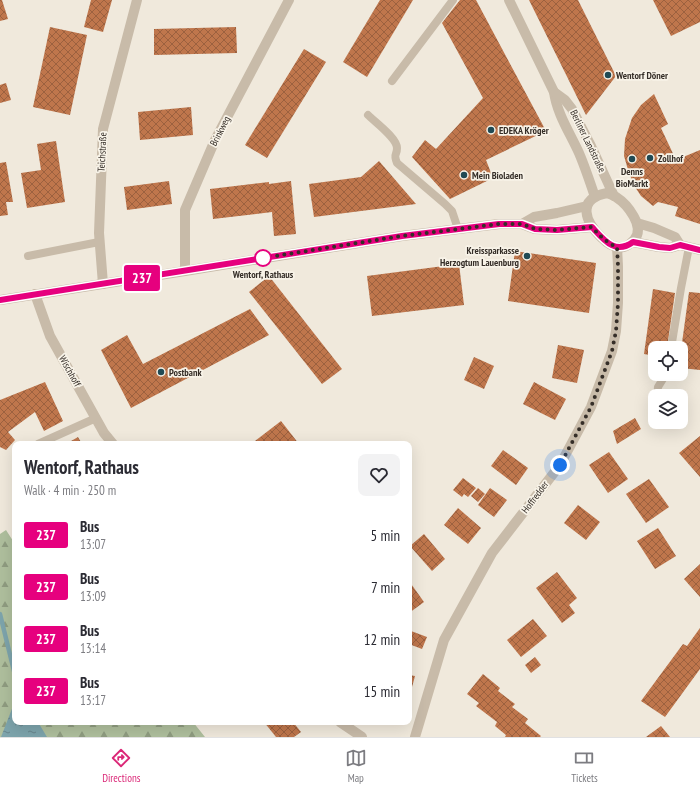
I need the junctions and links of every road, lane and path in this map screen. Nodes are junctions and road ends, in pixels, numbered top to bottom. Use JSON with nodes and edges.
{"nodes":[{"id":1,"x":137,"y":0,"type":"edge"},
{"id":2,"x":289,"y":0,"type":"edge"},
{"id":3,"x":453,"y":0,"type":"edge"},
{"id":4,"x":509,"y":0,"type":"edge"},
{"id":5,"x":392,"y":81,"type":"dead end"},
{"id":6,"x":554,"y":92,"type":"junction"},
{"id":7,"x":368,"y":115,"type":"dead end"},
{"id":8,"x":614,"y":196,"type":"junction"},
{"id":9,"x":595,"y":197,"type":"junction"},
{"id":10,"x":587,"y":206,"type":"junction"},
{"id":11,"x":637,"y":223,"type":"junction"},
{"id":12,"x":522,"y":224,"type":"junction"},
{"id":13,"x":592,"y":227,"type":"junction"},
{"id":14,"x":458,"y":229,"type":"junction"},
{"id":15,"x":99,"y":242,"type":"junction"},
{"id":16,"x":633,"y":242,"type":"junction"},
{"id":17,"x":685,"y":246,"type":"junction"},
{"id":18,"x":617,"y":247,"type":"junction"},
{"id":19,"x":700,"y":250,"type":"edge"},
{"id":20,"x":28,"y":256,"type":"dead end"},
{"id":21,"x":185,"y":271,"type":"junction"},
{"id":22,"x":103,"y":284,"type":"junction"},
{"id":23,"x":35,"y":294,"type":"junction"},
{"id":24,"x":0,"y":300,"type":"edge"},
{"id":25,"x":672,"y":341,"type":"edge"},
{"id":26,"x":96,"y":418,"type":"junction"},
{"id":27,"x":45,"y":441,"type":"edge"},
{"id":28,"x":111,"y":441,"type":"edge"},
{"id":29,"x":344,"y":725,"type":"edge"},
{"id":30,"x":362,"y":737,"type":"edge"},
{"id":31,"x":415,"y":737,"type":"edge"}],
"edges":[{"from":1,"to":15,"type":"street","name":"Teichstraße"},
{"from":2,"to":21,"type":"street","name":"Brinkweg"},
{"from":3,"to":5,"type":"lane"},
{"from":4,"to":6,"type":"street","name":"Berliner Landstraße"},
{"from":6,"to":8,"type":"street","name":"Berliner Landstraße"},
{"from":6,"to":9,"type":"street","name":"Berliner Landstraße"},
{"from":7,"to":14,"type":"lane"},
{"from":8,"to":9,"type":"street"},
{"from":8,"to":11,"type":"street"},
{"from":9,"to":10,"type":"street"},
{"from":10,"to":12,"type":"street"},
{"from":10,"to":13,"type":"street"},
{"from":11,"to":16,"type":"street"},
{"from":11,"to":17,"type":"street"},
{"from":12,"to":13,"type":"street"},
{"from":12,"to":14,"type":"street"},
{"from":13,"to":18,"type":"street"},
{"from":14,"to":21,"type":"street"},
{"from":15,"to":20,"type":"lane"},
{"from":15,"to":22,"type":"street","name":"Teichstraße"},
{"from":16,"to":17,"type":"street"},
{"from":16,"to":18,"type":"street"},
{"from":17,"to":19,"type":"street"},
{"from":17,"to":25,"type":"lane"},
{"from":18,"to":31,"type":"street","name":"Hoffredder"},
{"from":21,"to":22,"type":"street"},
{"from":22,"to":23,"type":"street"},
{"from":23,"to":24,"type":"street"},
{"from":23,"to":26,"type":"street","name":"Wischhoff"},
{"from":26,"to":27,"type":"lane"},
{"from":26,"to":28,"type":"street","name":"Wischhoff"},
{"from":29,"to":30,"type":"street"}]}
